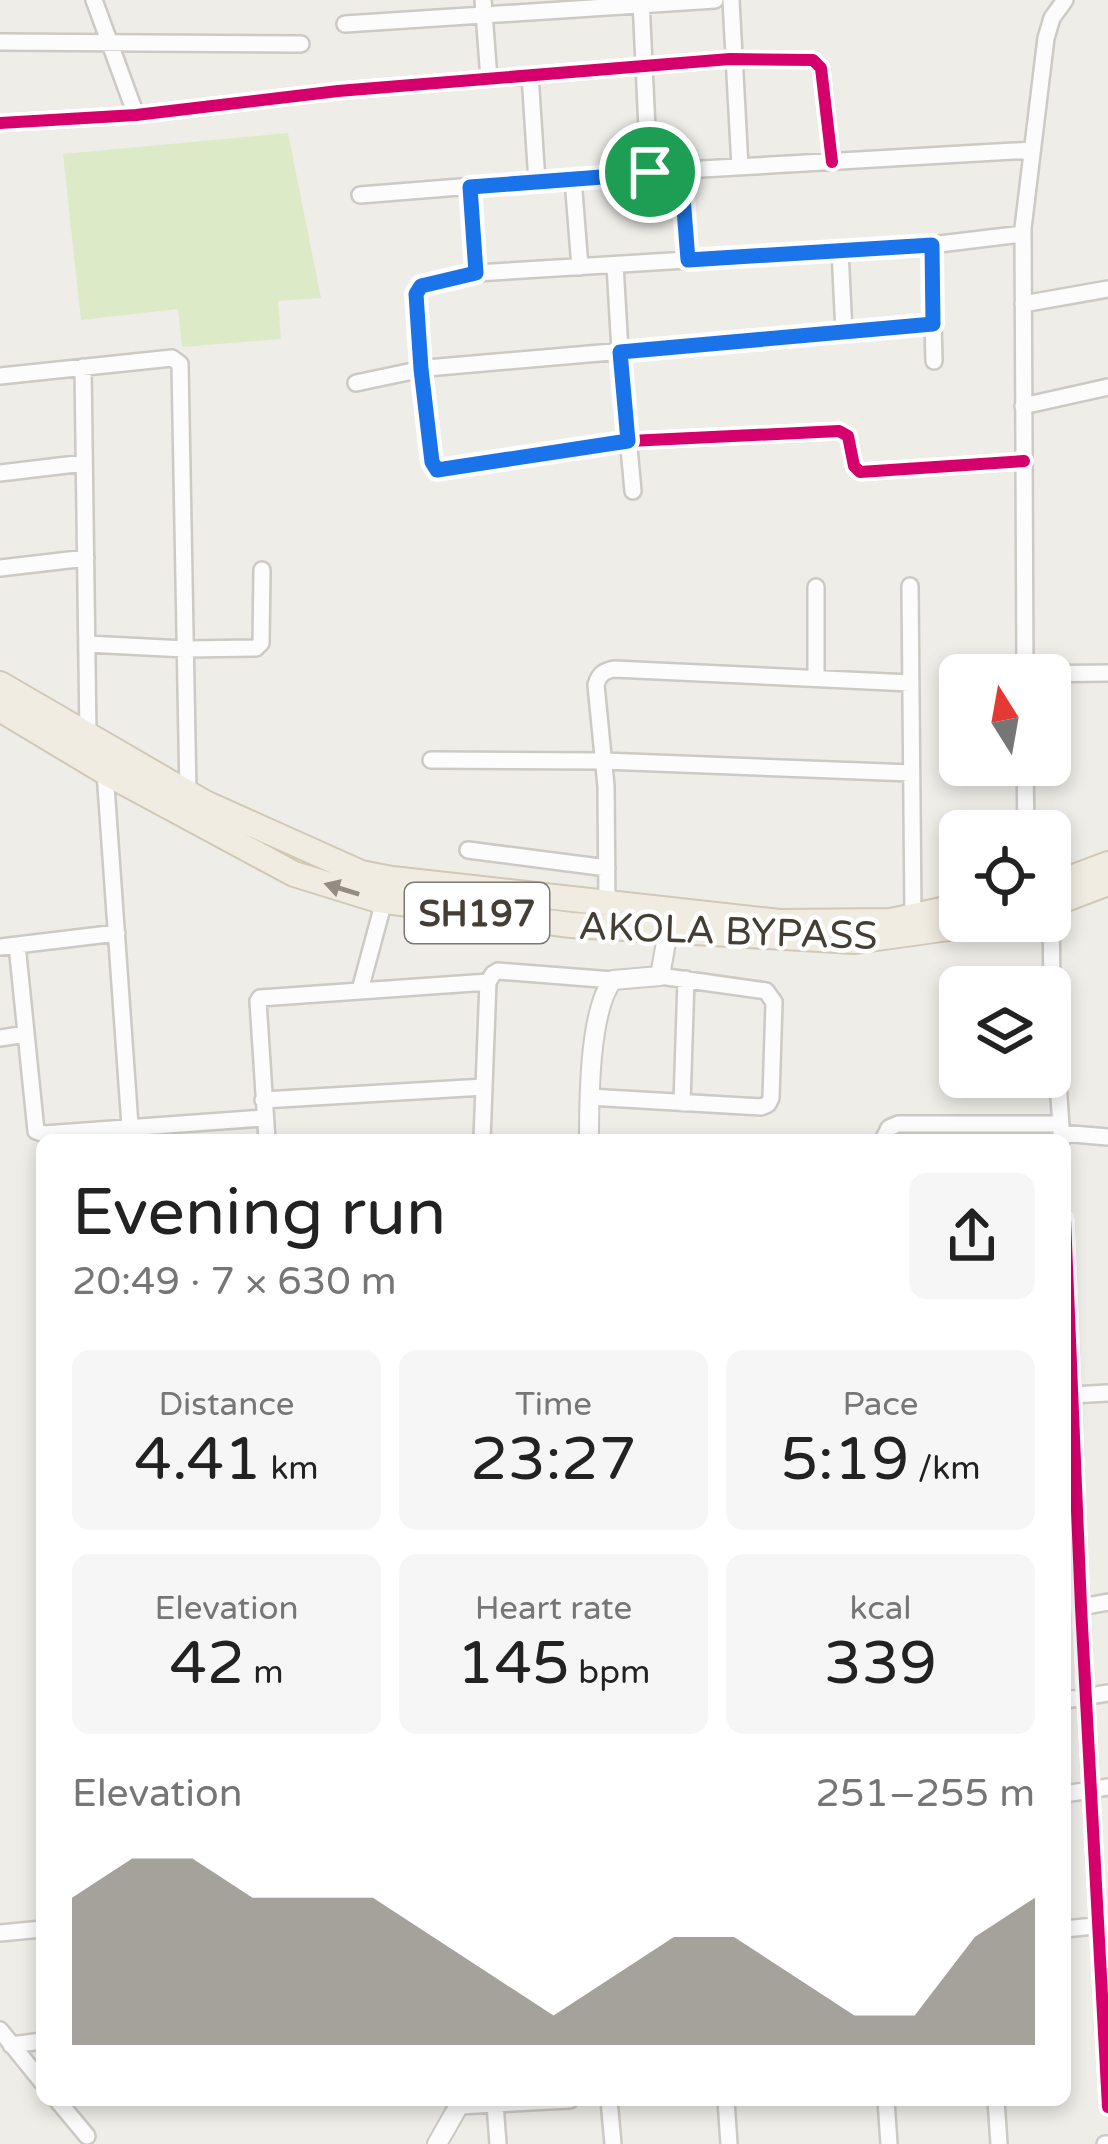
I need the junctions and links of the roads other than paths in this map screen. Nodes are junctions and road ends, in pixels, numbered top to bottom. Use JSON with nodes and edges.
{"nodes":[{"id":1,"x":94,"y":0,"type":"edge"},
{"id":2,"x":715,"y":0,"type":"edge"},
{"id":3,"x":731,"y":0,"type":"edge"},
{"id":4,"x":1065,"y":0,"type":"edge"},
{"id":5,"x":642,"y":2,"type":"edge"},
{"id":6,"x":483,"y":8,"type":"edge"},
{"id":7,"x":345,"y":24,"type":"dead end"},
{"id":8,"x":0,"y":42,"type":"edge"},
{"id":9,"x":301,"y":44,"type":"dead end"},
{"id":10,"x":110,"y":45,"type":"junction"},
{"id":11,"x":734,"y":59,"type":"junction"},
{"id":12,"x":645,"y":66,"type":"junction"},
{"id":13,"x":530,"y":75,"type":"junction"},
{"id":14,"x":489,"y":79,"type":"junction"},
{"id":15,"x":136,"y":115,"type":"junction"},
{"id":16,"x":0,"y":123,"type":"edge"},
{"id":17,"x":1032,"y":149,"type":"junction"},
{"id":18,"x":832,"y":162,"type":"junction"},
{"id":19,"x":740,"y":167,"type":"junction"},
{"id":20,"x":681,"y":171,"type":"junction"},
{"id":21,"x":650,"y":172,"type":"junction"},
{"id":22,"x":572,"y":179,"type":"junction"},
{"id":23,"x":536,"y":182,"type":"junction"},
{"id":24,"x":470,"y":187,"type":"junction"},
{"id":25,"x":360,"y":195,"type":"dead end"},
{"id":26,"x":1022,"y":234,"type":"junction"},
{"id":27,"x":932,"y":245,"type":"junction"},
{"id":28,"x":840,"y":250,"type":"junction"},
{"id":29,"x":688,"y":260,"type":"junction"},
{"id":30,"x":615,"y":265,"type":"junction"},
{"id":31,"x":580,"y":267,"type":"junction"},
{"id":32,"x":476,"y":273,"type":"junction"},
{"id":33,"x":1108,"y":289,"type":"edge"},
{"id":34,"x":1023,"y":304,"type":"junction"},
{"id":35,"x":933,"y":324,"type":"junction"},
{"id":36,"x":844,"y":332,"type":"junction"},
{"id":37,"x":620,"y":352,"type":"junction"},
{"id":38,"x":934,"y":361,"type":"dead end"},
{"id":39,"x":83,"y":368,"type":"junction"},
{"id":40,"x":421,"y":369,"type":"junction"},
{"id":41,"x":0,"y":376,"type":"edge"},
{"id":42,"x":356,"y":383,"type":"dead end"},
{"id":43,"x":1108,"y":387,"type":"edge"},
{"id":44,"x":1023,"y":406,"type":"junction"},
{"id":45,"x":628,"y":441,"type":"junction"},
{"id":46,"x":1024,"y":461,"type":"junction"},
{"id":47,"x":84,"y":463,"type":"junction"},
{"id":48,"x":0,"y":473,"type":"edge"},
{"id":49,"x":633,"y":490,"type":"dead end"},
{"id":50,"x":86,"y":558,"type":"junction"},
{"id":51,"x":0,"y":568,"type":"edge"},
{"id":52,"x":262,"y":570,"type":"dead end"},
{"id":53,"x":910,"y":586,"type":"dead end"},
{"id":54,"x":816,"y":587,"type":"dead end"},
{"id":55,"x":87,"y":644,"type":"junction"},
{"id":56,"x":185,"y":649,"type":"junction"},
{"id":57,"x":1025,"y":654,"type":"edge"},
{"id":58,"x":1108,"y":673,"type":"edge"},
{"id":59,"x":1071,"y":674,"type":"edge"},
{"id":60,"x":816,"y":678,"type":"junction"},
{"id":61,"x":910,"y":683,"type":"junction"},
{"id":62,"x":0,"y":684,"type":"edge"},
{"id":63,"x":0,"y":709,"type":"edge"},
{"id":64,"x":88,"y":737,"type":"junction"},
{"id":65,"x":431,"y":760,"type":"dead end"},
{"id":66,"x":604,"y":761,"type":"junction"},
{"id":67,"x":105,"y":772,"type":"junction"},
{"id":68,"x":911,"y":773,"type":"junction"},
{"id":69,"x":131,"y":774,"type":"junction"},
{"id":70,"x":188,"y":794,"type":"junction"},
{"id":71,"x":468,"y":850,"type":"dead end"},
{"id":72,"x":1108,"y":864,"type":"edge"},
{"id":73,"x":607,"y":868,"type":"junction"},
{"id":74,"x":1071,"y":878,"type":"edge"},
{"id":75,"x":1108,"y":884,"type":"edge"},
{"id":76,"x":1071,"y":897,"type":"edge"},
{"id":77,"x":384,"y":901,"type":"junction"},
{"id":78,"x":607,"y":905,"type":"junction"},
{"id":79,"x":939,"y":910,"type":"edge"},
{"id":80,"x":913,"y":916,"type":"junction"},
{"id":81,"x":939,"y":929,"type":"edge"},
{"id":82,"x":668,"y":931,"type":"junction"},
{"id":83,"x":117,"y":933,"type":"junction"},
{"id":84,"x":9,"y":946,"type":"edge"},
{"id":85,"x":660,"y":976,"type":"junction"},
{"id":86,"x":613,"y":980,"type":"junction"},
{"id":87,"x":686,"y":980,"type":"junction"},
{"id":88,"x":488,"y":982,"type":"junction"},
{"id":89,"x":360,"y":990,"type":"junction"},
{"id":90,"x":26,"y":1034,"type":"junction"},
{"id":91,"x":0,"y":1038,"type":"edge"},
{"id":92,"x":484,"y":1087,"type":"junction"},
{"id":93,"x":589,"y":1097,"type":"junction"},
{"id":94,"x":1059,"y":1098,"type":"edge"},
{"id":95,"x":263,"y":1100,"type":"junction"},
{"id":96,"x":682,"y":1103,"type":"junction"},
{"id":97,"x":264,"y":1118,"type":"junction"},
{"id":98,"x":1061,"y":1132,"type":"edge"},
{"id":99,"x":130,"y":1134,"type":"edge"},
{"id":100,"x":266,"y":1134,"type":"edge"},
{"id":101,"x":482,"y":1134,"type":"edge"},
{"id":102,"x":589,"y":1134,"type":"edge"},
{"id":103,"x":886,"y":1134,"type":"edge"},
{"id":104,"x":1108,"y":1137,"type":"edge"},
{"id":105,"x":1071,"y":1370,"type":"edge"},
{"id":106,"x":1108,"y":1393,"type":"edge"},
{"id":107,"x":1072,"y":1395,"type":"junction"},
{"id":108,"x":1071,"y":1435,"type":"edge"},
{"id":109,"x":1071,"y":1487,"type":"edge"},
{"id":110,"x":1108,"y":1602,"type":"edge"},
{"id":111,"x":1081,"y":1607,"type":"junction"},
{"id":112,"x":1108,"y":1693,"type":"edge"},
{"id":113,"x":1086,"y":1696,"type":"junction"},
{"id":114,"x":1071,"y":1699,"type":"edge"},
{"id":115,"x":1100,"y":1789,"type":"edge"},
{"id":116,"x":1103,"y":1925,"type":"edge"},
{"id":117,"x":1071,"y":1928,"type":"edge"},
{"id":118,"x":36,"y":1930,"type":"edge"},
{"id":119,"x":0,"y":1934,"type":"edge"},
{"id":120,"x":0,"y":2030,"type":"edge"},
{"id":121,"x":36,"y":2042,"type":"edge"},
{"id":122,"x":11,"y":2044,"type":"junction"},
{"id":123,"x":36,"y":2075,"type":"edge"},
{"id":124,"x":62,"y":2106,"type":"edge"},
{"id":125,"x":459,"y":2106,"type":"edge"},
{"id":126,"x":495,"y":2106,"type":"edge"},
{"id":127,"x":610,"y":2106,"type":"edge"},
{"id":128,"x":726,"y":2106,"type":"edge"},
{"id":129,"x":886,"y":2106,"type":"edge"},
{"id":130,"x":996,"y":2106,"type":"edge"},
{"id":131,"x":1108,"y":2107,"type":"edge"},
{"id":132,"x":87,"y":2136,"type":"dead end"},
{"id":133,"x":437,"y":2144,"type":"edge"},
{"id":134,"x":498,"y":2144,"type":"edge"},
{"id":135,"x":613,"y":2144,"type":"edge"},
{"id":136,"x":729,"y":2144,"type":"edge"},
{"id":137,"x":889,"y":2144,"type":"edge"},
{"id":138,"x":999,"y":2144,"type":"edge"}],
"edges":[{"from":1,"to":10,"type":"street"},
{"from":2,"to":5,"type":"street"},
{"from":3,"to":11,"type":"street"},
{"from":4,"to":17,"type":"street"},
{"from":5,"to":6,"type":"street"},
{"from":5,"to":12,"type":"street"},
{"from":6,"to":7,"type":"street"},
{"from":6,"to":14,"type":"street"},
{"from":8,"to":10,"type":"street"},
{"from":9,"to":10,"type":"street"},
{"from":10,"to":15,"type":"street"},
{"from":11,"to":12,"type":"street"},
{"from":11,"to":18,"type":"street"},
{"from":11,"to":19,"type":"street"},
{"from":12,"to":13,"type":"street"},
{"from":12,"to":21,"type":"street"},
{"from":13,"to":14,"type":"street"},
{"from":13,"to":23,"type":"street"},
{"from":14,"to":15,"type":"street"},
{"from":15,"to":16,"type":"street"},
{"from":17,"to":18,"type":"street"},
{"from":17,"to":26,"type":"street"},
{"from":18,"to":19,"type":"street"},
{"from":19,"to":20,"type":"street"},
{"from":20,"to":21,"type":"street"},
{"from":20,"to":29,"type":"street"},
{"from":21,"to":22,"type":"street"},
{"from":22,"to":23,"type":"street"},
{"from":22,"to":31,"type":"street"},
{"from":23,"to":24,"type":"street"},
{"from":24,"to":25,"type":"street"},
{"from":24,"to":32,"type":"street"},
{"from":26,"to":27,"type":"street"},
{"from":26,"to":34,"type":"street"},
{"from":27,"to":28,"type":"street"},
{"from":27,"to":35,"type":"street"},
{"from":28,"to":29,"type":"street"},
{"from":28,"to":36,"type":"street"},
{"from":29,"to":30,"type":"street"},
{"from":30,"to":31,"type":"street"},
{"from":30,"to":37,"type":"street"},
{"from":31,"to":32,"type":"street"},
{"from":32,"to":40,"type":"street"},
{"from":33,"to":34,"type":"street"},
{"from":34,"to":44,"type":"street"},
{"from":35,"to":36,"type":"street"},
{"from":35,"to":38,"type":"street"},
{"from":36,"to":37,"type":"street"},
{"from":37,"to":40,"type":"street"},
{"from":37,"to":45,"type":"street"},
{"from":39,"to":41,"type":"street"},
{"from":39,"to":47,"type":"street"},
{"from":39,"to":56,"type":"street"},
{"from":40,"to":42,"type":"street"},
{"from":40,"to":45,"type":"street"},
{"from":43,"to":44,"type":"street"},
{"from":44,"to":46,"type":"street"},
{"from":45,"to":46,"type":"street"},
{"from":45,"to":49,"type":"street"},
{"from":46,"to":57,"type":"street"},
{"from":47,"to":48,"type":"street"},
{"from":47,"to":50,"type":"street"},
{"from":50,"to":51,"type":"street"},
{"from":50,"to":55,"type":"street"},
{"from":52,"to":56,"type":"street"},
{"from":53,"to":61,"type":"street"},
{"from":54,"to":60,"type":"street"},
{"from":55,"to":56,"type":"street"},
{"from":55,"to":64,"type":"street"},
{"from":56,"to":70,"type":"street"},
{"from":58,"to":59,"type":"street"},
{"from":60,"to":61,"type":"street"},
{"from":60,"to":66,"type":"street"},
{"from":61,"to":68,"type":"street"},
{"from":62,"to":64,"type":"main road","name":"AKOLA BYPASS","number":"SH197"},
{"from":63,"to":67,"type":"main road","name":"AKOLA BYPASS","number":"SH197"},
{"from":64,"to":69,"type":"main road","name":"AKOLA BYPASS","number":"SH197"},
{"from":65,"to":66,"type":"street"},
{"from":66,"to":68,"type":"street"},
{"from":66,"to":73,"type":"street"},
{"from":67,"to":69,"type":"main road","name":"AKOLA BYPASS","number":"SH197"},
{"from":67,"to":83,"type":"street"},
{"from":68,"to":80,"type":"street"},
{"from":69,"to":70,"type":"main road","name":"AKOLA BYPASS","number":"SH197"},
{"from":77,"to":69,"type":"main road","name":"AKOLA BYPASS","number":"SH197","one_way":true},
{"from":70,"to":78,"type":"main road","name":"AKOLA BYPASS","number":"SH197"},
{"from":71,"to":73,"type":"street"},
{"from":72,"to":74,"type":"main road"},
{"from":73,"to":78,"type":"street"},
{"from":75,"to":76,"type":"main road"},
{"from":77,"to":82,"type":"main road","name":"AKOLA BYPASS","number":"SH197"},
{"from":77,"to":89,"type":"street"},
{"from":78,"to":80,"type":"main road","name":"AKOLA BYPASS","number":"SH197"},
{"from":79,"to":80,"type":"main road","name":"AKOLA BYPASS","number":"SH197"},
{"from":81,"to":82,"type":"main road","name":"AKOLA BYPASS","number":"SH197"},
{"from":82,"to":85,"type":"street"},
{"from":83,"to":84,"type":"street"},
{"from":83,"to":99,"type":"street"},
{"from":84,"to":90,"type":"street"},
{"from":85,"to":86,"type":"street"},
{"from":85,"to":87,"type":"street"},
{"from":86,"to":88,"type":"street"},
{"from":86,"to":93,"type":"street"},
{"from":87,"to":96,"type":"street"},
{"from":87,"to":96,"type":"street"},
{"from":88,"to":89,"type":"street"},
{"from":88,"to":92,"type":"street"},
{"from":89,"to":95,"type":"street"},
{"from":90,"to":91,"type":"street"},
{"from":90,"to":99,"type":"street"},
{"from":92,"to":95,"type":"street"},
{"from":92,"to":101,"type":"street"},
{"from":93,"to":96,"type":"street"},
{"from":93,"to":102,"type":"street"},
{"from":94,"to":98,"type":"street"},
{"from":95,"to":97,"type":"street"},
{"from":97,"to":99,"type":"street"},
{"from":97,"to":100,"type":"street"},
{"from":98,"to":103,"type":"street"},
{"from":98,"to":104,"type":"street"},
{"from":105,"to":107,"type":"street"},
{"from":106,"to":107,"type":"street"},
{"from":107,"to":108,"type":"street"},
{"from":109,"to":111,"type":"street"},
{"from":110,"to":111,"type":"street"},
{"from":111,"to":113,"type":"street"},
{"from":112,"to":113,"type":"street"},
{"from":113,"to":114,"type":"street"},
{"from":113,"to":115,"type":"street"},
{"from":115,"to":116,"type":"street"},
{"from":116,"to":117,"type":"street"},
{"from":116,"to":131,"type":"street"},
{"from":118,"to":119,"type":"street"},
{"from":120,"to":122,"type":"street"},
{"from":121,"to":122,"type":"street"},
{"from":122,"to":123,"type":"street"},
{"from":124,"to":132,"type":"street"},
{"from":125,"to":133,"type":"street"},
{"from":126,"to":134,"type":"street"},
{"from":127,"to":135,"type":"street"},
{"from":128,"to":136,"type":"street"},
{"from":129,"to":137,"type":"street"},
{"from":130,"to":138,"type":"street"}]}
